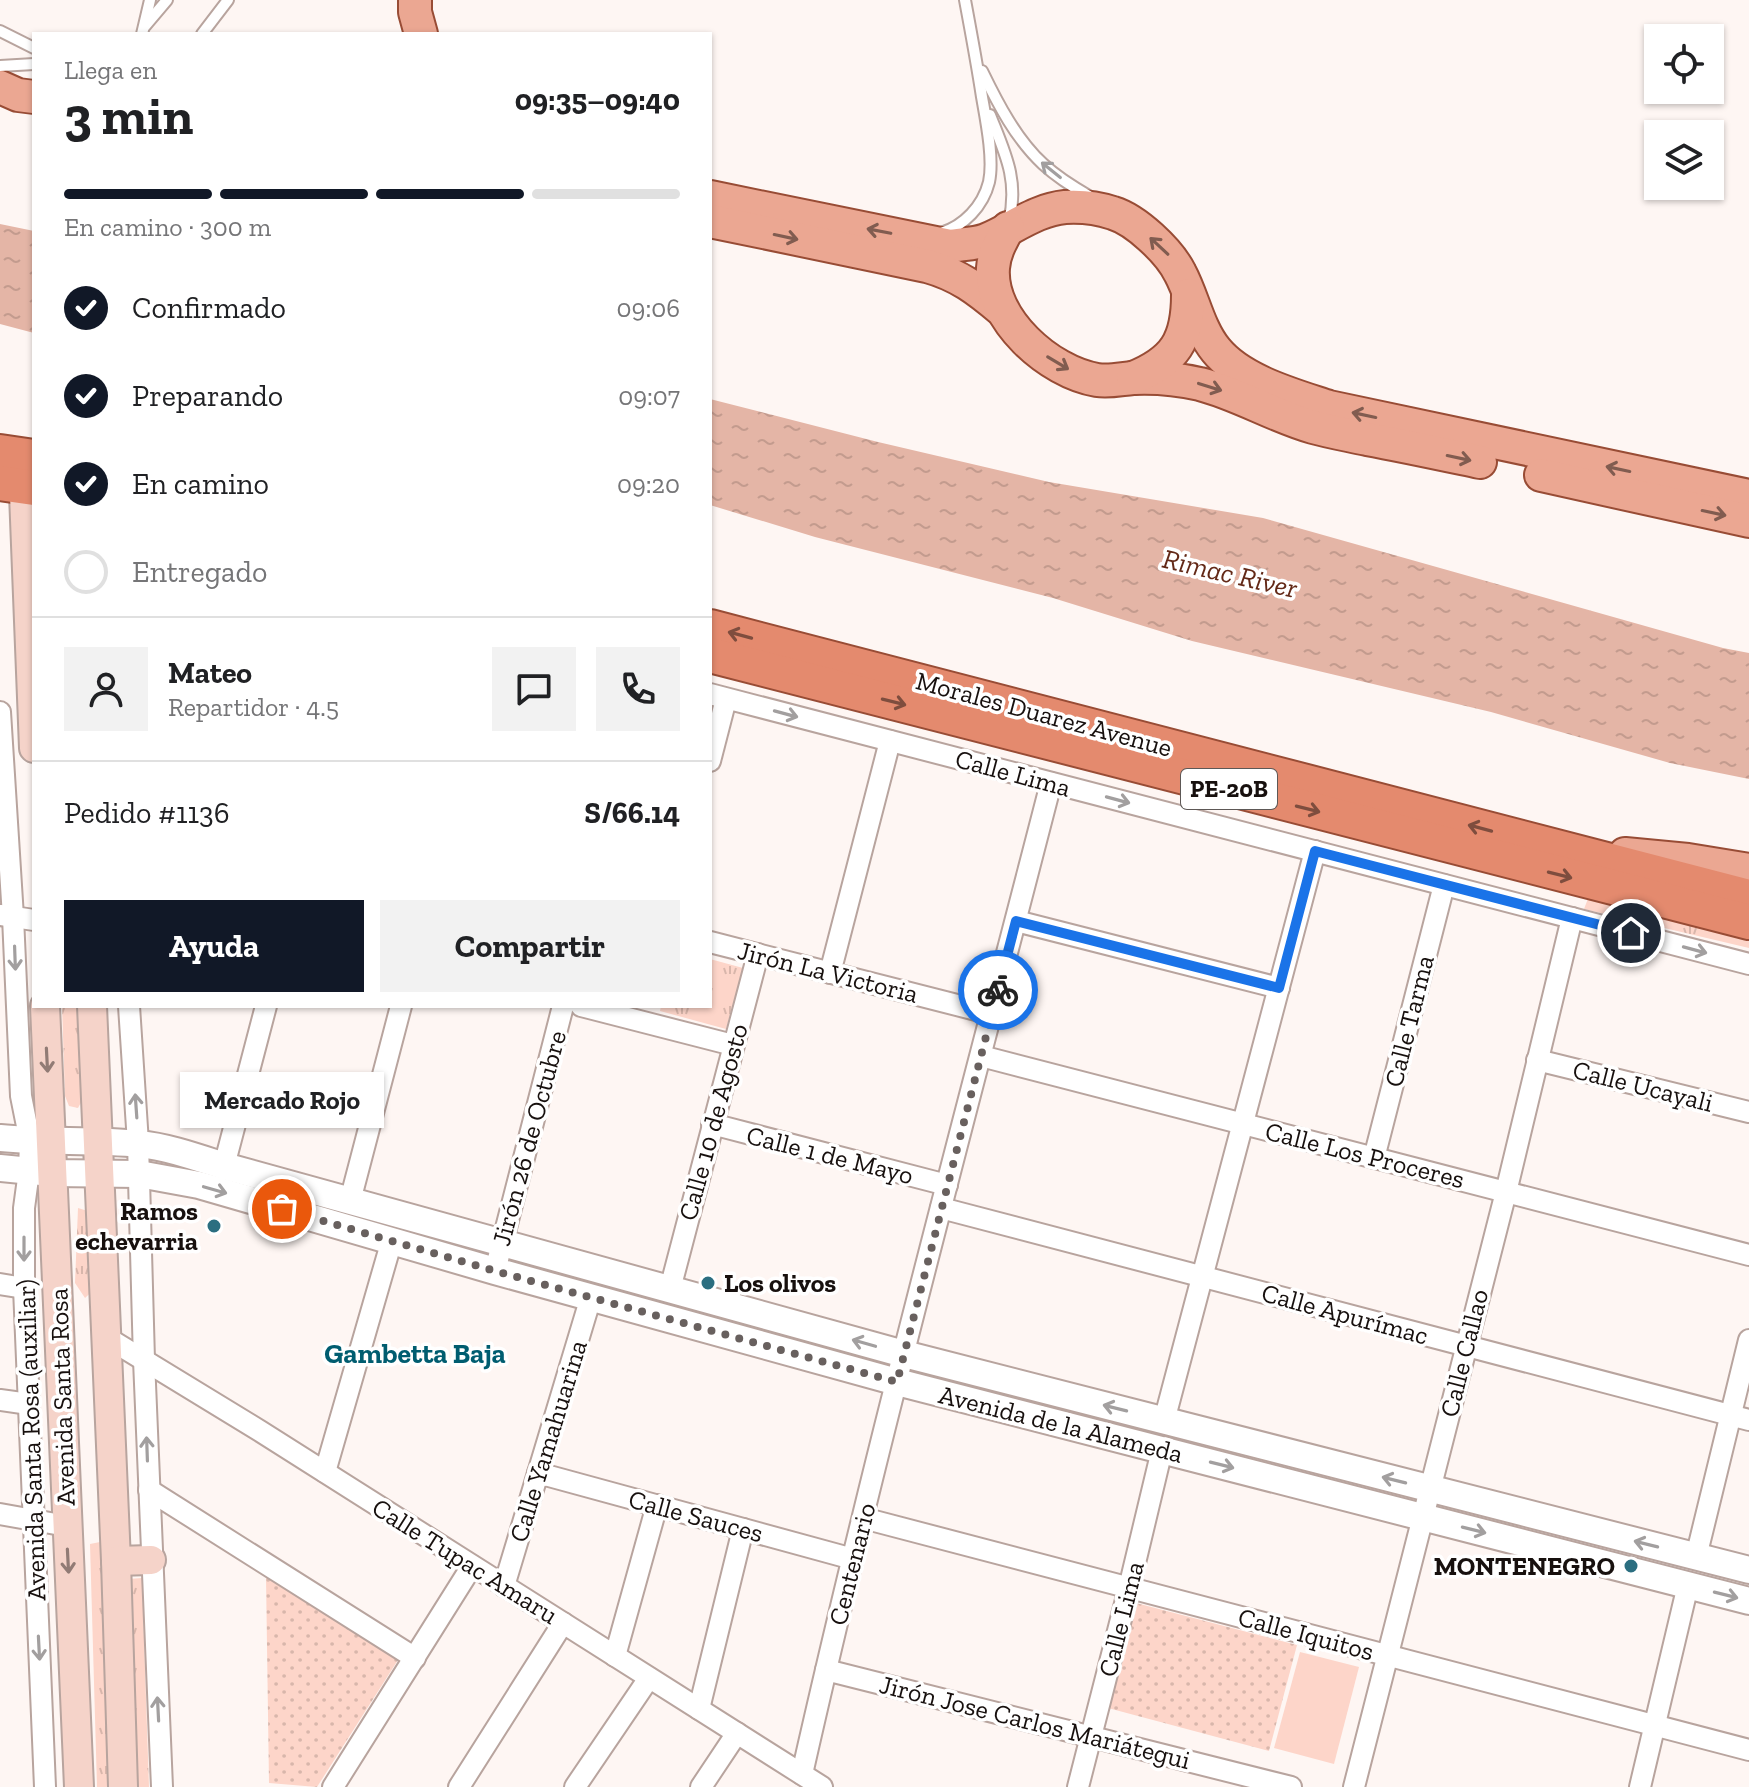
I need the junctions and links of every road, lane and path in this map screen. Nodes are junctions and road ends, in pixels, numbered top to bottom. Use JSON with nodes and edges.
{"nodes":[{"id":1,"x":150,"y":0,"type":"edge"},
{"id":2,"x":167,"y":0,"type":"edge"},
{"id":3,"x":228,"y":0,"type":"edge"},
{"id":4,"x":415,"y":0,"type":"edge"},
{"id":5,"x":965,"y":0,"type":"edge"},
{"id":6,"x":0,"y":31,"type":"edge"},
{"id":7,"x":143,"y":31,"type":"edge"},
{"id":8,"x":204,"y":32,"type":"edge"},
{"id":9,"x":420,"y":32,"type":"edge"},
{"id":10,"x":32,"y":47,"type":"edge"},
{"id":11,"x":976,"y":58,"type":"junction"},
{"id":12,"x":32,"y":64,"type":"edge"},
{"id":13,"x":0,"y":66,"type":"edge"},
{"id":14,"x":982,"y":94,"type":"junction"},
{"id":15,"x":712,"y":197,"type":"edge"},
{"id":16,"x":1116,"y":214,"type":"junction"},
{"id":17,"x":712,"y":221,"type":"edge"},
{"id":18,"x":1008,"y":228,"type":"junction"},
{"id":19,"x":920,"y":238,"type":"junction"},
{"id":20,"x":1188,"y":291,"type":"junction"},
{"id":21,"x":1002,"y":310,"type":"junction"},
{"id":22,"x":1133,"y":378,"type":"junction"},
{"id":23,"x":0,"y":452,"type":"edge"},
{"id":24,"x":32,"y":457,"type":"edge"},
{"id":25,"x":19,"y":488,"type":"edge"},
{"id":26,"x":1749,"y":496,"type":"edge"},
{"id":27,"x":1749,"y":521,"type":"edge"},
{"id":28,"x":712,"y":628,"type":"edge"},
{"id":29,"x":712,"y":656,"type":"edge"},
{"id":30,"x":718,"y":696,"type":"edge"},
{"id":31,"x":0,"y":712,"type":"edge"},
{"id":32,"x":32,"y":713,"type":"edge"},
{"id":33,"x":890,"y":741,"type":"junction"},
{"id":34,"x":712,"y":745,"type":"edge"},
{"id":35,"x":1051,"y":783,"type":"junction"},
{"id":36,"x":3,"y":807,"type":"edge"},
{"id":37,"x":1555,"y":848,"type":"junction"},
{"id":38,"x":1315,"y":851,"type":"junction"},
{"id":39,"x":1749,"y":870,"type":"edge"},
{"id":40,"x":1444,"y":885,"type":"junction"},
{"id":41,"x":1749,"y":897,"type":"edge"},
{"id":42,"x":16,"y":917,"type":"edge"},
{"id":43,"x":1572,"y":918,"type":"junction"},
{"id":44,"x":1016,"y":921,"type":"junction"},
{"id":45,"x":1749,"y":922,"type":"edge"},
{"id":46,"x":712,"y":942,"type":"edge"},
{"id":47,"x":758,"y":954,"type":"junction"},
{"id":48,"x":1749,"y":964,"type":"edge"},
{"id":49,"x":830,"y":973,"type":"junction"},
{"id":50,"x":1279,"y":988,"type":"junction"},
{"id":51,"x":45,"y":1008,"type":"edge"},
{"id":52,"x":92,"y":1008,"type":"edge"},
{"id":53,"x":129,"y":1008,"type":"edge"},
{"id":54,"x":265,"y":1008,"type":"edge"},
{"id":55,"x":400,"y":1008,"type":"edge"},
{"id":56,"x":562,"y":1008,"type":"edge"},
{"id":57,"x":597,"y":1008,"type":"edge"},
{"id":58,"x":645,"y":1014,"type":"edge"},
{"id":59,"x":992,"y":1014,"type":"junction"},
{"id":60,"x":8,"y":1022,"type":"edge"},
{"id":61,"x":733,"y":1045,"type":"junction"},
{"id":62,"x":981,"y":1056,"type":"junction"},
{"id":63,"x":1537,"y":1060,"type":"junction"},
{"id":64,"x":1749,"y":1112,"type":"edge"},
{"id":65,"x":712,"y":1124,"type":"junction"},
{"id":66,"x":1243,"y":1124,"type":"junction"},
{"id":67,"x":0,"y":1138,"type":"edge"},
{"id":68,"x":41,"y":1142,"type":"junction"},
{"id":69,"x":98,"y":1142,"type":"junction"},
{"id":70,"x":138,"y":1143,"type":"junction"},
{"id":71,"x":1374,"y":1158,"type":"junction"},
{"id":72,"x":224,"y":1166,"type":"junction"},
{"id":73,"x":0,"y":1168,"type":"edge"},
{"id":74,"x":41,"y":1172,"type":"junction"},
{"id":75,"x":100,"y":1173,"type":"junction"},
{"id":76,"x":139,"y":1174,"type":"junction"},
{"id":77,"x":947,"y":1185,"type":"junction"},
{"id":78,"x":1506,"y":1192,"type":"junction"},
{"id":79,"x":350,"y":1201,"type":"junction"},
{"id":80,"x":941,"y":1208,"type":"junction"},
{"id":81,"x":392,"y":1240,"type":"junction"},
{"id":82,"x":502,"y":1243,"type":"junction"},
{"id":83,"x":1749,"y":1255,"type":"edge"},
{"id":84,"x":495,"y":1271,"type":"junction"},
{"id":85,"x":1203,"y":1276,"type":"junction"},
{"id":86,"x":0,"y":1284,"type":"edge"},
{"id":87,"x":24,"y":1288,"type":"junction"},
{"id":88,"x":670,"y":1289,"type":"junction"},
{"id":89,"x":591,"y":1297,"type":"junction"},
{"id":90,"x":59,"y":1315,"type":"junction"},
{"id":91,"x":106,"y":1326,"type":"junction"},
{"id":92,"x":1749,"y":1340,"type":"edge"},
{"id":93,"x":1466,"y":1345,"type":"junction"},
{"id":94,"x":904,"y":1354,"type":"junction"},
{"id":95,"x":144,"y":1360,"type":"junction"},
{"id":96,"x":897,"y":1382,"type":"junction"},
{"id":97,"x":0,"y":1400,"type":"edge"},
{"id":98,"x":29,"y":1404,"type":"junction"},
{"id":99,"x":1739,"y":1417,"type":"edge"},
{"id":100,"x":1164,"y":1421,"type":"junction"},
{"id":101,"x":1162,"y":1450,"type":"junction"},
{"id":102,"x":325,"y":1472,"type":"junction"},
{"id":103,"x":538,"y":1473,"type":"junction"},
{"id":104,"x":1430,"y":1489,"type":"junction"},
{"id":105,"x":149,"y":1490,"type":"junction"},
{"id":106,"x":657,"y":1505,"type":"junction"},
{"id":107,"x":0,"y":1514,"type":"edge"},
{"id":108,"x":1423,"y":1517,"type":"junction"},
{"id":109,"x":863,"y":1518,"type":"junction"},
{"id":110,"x":33,"y":1520,"type":"junction"},
{"id":111,"x":67,"y":1526,"type":"junction"},
{"id":112,"x":743,"y":1529,"type":"junction"},
{"id":113,"x":1696,"y":1557,"type":"junction"},
{"id":114,"x":853,"y":1559,"type":"junction"},
{"id":115,"x":151,"y":1560,"type":"junction"},
{"id":116,"x":116,"y":1561,"type":"junction"},
{"id":117,"x":472,"y":1566,"type":"junction"},
{"id":118,"x":1749,"y":1570,"type":"edge"},
{"id":119,"x":1688,"y":1585,"type":"junction"},
{"id":120,"x":504,"y":1586,"type":"junction"},
{"id":121,"x":1129,"y":1588,"type":"junction"},
{"id":122,"x":1749,"y":1601,"type":"edge"},
{"id":123,"x":563,"y":1623,"type":"junction"},
{"id":124,"x":615,"y":1656,"type":"junction"},
{"id":125,"x":1387,"y":1656,"type":"junction"},
{"id":126,"x":415,"y":1658,"type":"junction"},
{"id":127,"x":826,"y":1670,"type":"junction"},
{"id":128,"x":649,"y":1678,"type":"junction"},
{"id":129,"x":699,"y":1709,"type":"junction"},
{"id":130,"x":1655,"y":1726,"type":"junction"},
{"id":131,"x":737,"y":1733,"type":"junction"},
{"id":132,"x":1091,"y":1736,"type":"junction"},
{"id":133,"x":1749,"y":1750,"type":"edge"},
{"id":134,"x":802,"y":1774,"type":"junction"},
{"id":135,"x":45,"y":1787,"type":"edge"},
{"id":136,"x":79,"y":1787,"type":"edge"},
{"id":137,"x":123,"y":1787,"type":"edge"},
{"id":138,"x":162,"y":1787,"type":"edge"},
{"id":139,"x":333,"y":1787,"type":"edge"},
{"id":140,"x":459,"y":1787,"type":"edge"},
{"id":141,"x":575,"y":1787,"type":"edge"},
{"id":142,"x":701,"y":1787,"type":"edge"},
{"id":143,"x":822,"y":1787,"type":"edge"},
{"id":144,"x":1078,"y":1787,"type":"edge"},
{"id":145,"x":1291,"y":1787,"type":"edge"},
{"id":146,"x":1354,"y":1787,"type":"edge"},
{"id":147,"x":1640,"y":1787,"type":"edge"}],
"edges":[{"from":1,"to":7,"type":"lane"},
{"from":2,"to":7,"type":"lane"},
{"from":3,"to":8,"type":"lane"},
{"from":4,"to":9,"type":"main road"},
{"from":5,"to":11,"type":"lane"},
{"from":6,"to":10,"type":"lane"},
{"from":11,"to":14,"type":"lane"},
{"from":16,"to":11,"type":"lane","one_way":true},
{"from":12,"to":13,"type":"lane"},
{"from":14,"to":18,"type":"lane"},
{"from":14,"to":19,"type":"lane"},
{"from":19,"to":15,"type":"main road","one_way":true},
{"from":16,"to":18,"type":"main road"},
{"from":20,"to":16,"type":"main road","one_way":true},
{"from":17,"to":21,"type":"main road","one_way":true},
{"from":18,"to":19,"type":"main road"},
{"from":18,"to":21,"type":"main road"},
{"from":20,"to":22,"type":"main road"},
{"from":26,"to":20,"type":"main road","one_way":true},
{"from":21,"to":22,"type":"main road","one_way":true},
{"from":22,"to":27,"type":"main road","one_way":true},
{"from":23,"to":24,"type":"highway"},
{"from":25,"to":32,"type":"main road"},
{"from":37,"to":28,"type":"highway","name":"Morales Duarez Avenue","number":"PE-20B","one_way":true},
{"from":29,"to":45,"type":"highway","name":"Morales Duarez Avenue","number":"PE-20B","one_way":true},
{"from":30,"to":33,"type":"street","name":"Calle Lima","one_way":true},
{"from":30,"to":34,"type":"street"},
{"from":31,"to":36,"type":"street"},
{"from":33,"to":35,"type":"street","name":"Calle Lima"},
{"from":33,"to":49,"type":"street"},
{"from":35,"to":38,"type":"street","name":"Calle Lima","one_way":true},
{"from":35,"to":44,"type":"street","name":"Centenario"},
{"from":36,"to":42,"type":"street"},
{"from":37,"to":39,"type":"main road"},
{"from":37,"to":41,"type":"highway","name":"Morales Duarez Avenue","number":"PE-20B"},
{"from":38,"to":40,"type":"street","name":"Calle Lima"},
{"from":38,"to":50,"type":"street"},
{"from":40,"to":43,"type":"street","name":"Calle Lima"},
{"from":40,"to":71,"type":"street","name":"Calle Tarma"},
{"from":42,"to":60,"type":"street","one_way":true},
{"from":43,"to":48,"type":"street","name":"Calle Lima","one_way":true},
{"from":43,"to":63,"type":"street","name":"Calle Callao"},
{"from":44,"to":50,"type":"street"},
{"from":44,"to":59,"type":"street","name":"Centenario"},
{"from":46,"to":47,"type":"street","name":"Jirón La Victoria"},
{"from":47,"to":49,"type":"street","name":"Jirón La Victoria"},
{"from":47,"to":61,"type":"street","name":"Calle 10 de Agosto"},
{"from":49,"to":59,"type":"street","name":"Jirón La Victoria"},
{"from":50,"to":66,"type":"street"},
{"from":51,"to":68,"type":"main road","name":"Avenida Santa Rosa","one_way":true},
{"from":52,"to":69,"type":"main road","name":"Avenida Santa Rosa"},
{"from":70,"to":53,"type":"street","one_way":true},
{"from":54,"to":72,"type":"street"},
{"from":55,"to":79,"type":"street"},
{"from":56,"to":82,"type":"street","name":"Jirón 26 de Octubre"},
{"from":57,"to":58,"type":"street"},
{"from":58,"to":61,"type":"street"},
{"from":59,"to":62,"type":"street","name":"Centenario"},
{"from":60,"to":68,"type":"street"},
{"from":61,"to":65,"type":"street","name":"Calle 10 de Agosto"},
{"from":62,"to":66,"type":"street","name":"Calle Los Proceres"},
{"from":62,"to":77,"type":"street","name":"Centenario"},
{"from":63,"to":64,"type":"street","name":"Calle Ucayali"},
{"from":63,"to":78,"type":"street","name":"Calle Callao"},
{"from":65,"to":77,"type":"street","name":"Calle 1 de Mayo"},
{"from":65,"to":88,"type":"street","name":"Calle 10 de Agosto"},
{"from":66,"to":71,"type":"street","name":"Calle Los Proceres"},
{"from":66,"to":85,"type":"street"},
{"from":67,"to":68,"type":"street","name":"Avenida de la Alameda"},
{"from":68,"to":69,"type":"street","name":"Avenida de la Alameda"},
{"from":68,"to":74,"type":"main road","name":"Avenida Santa Rosa"},
{"from":69,"to":70,"type":"street","name":"Avenida de la Alameda"},
{"from":69,"to":75,"type":"main road","name":"Avenida Santa Rosa"},
{"from":70,"to":72,"type":"street","name":"Avenida de la Alameda"},
{"from":70,"to":76,"type":"street"},
{"from":71,"to":78,"type":"street","name":"Calle Los Proceres"},
{"from":72,"to":79,"type":"street","name":"Avenida de la Alameda"},
{"from":73,"to":74,"type":"street","name":"Avenida de la Alameda"},
{"from":74,"to":75,"type":"street","name":"Avenida de la Alameda"},
{"from":74,"to":87,"type":"street","name":"Avenida Santa Rosa (auxiliar)","one_way":true},
{"from":74,"to":90,"type":"main road","name":"Avenida Santa Rosa"},
{"from":75,"to":76,"type":"street","name":"Avenida de la Alameda"},
{"from":75,"to":91,"type":"main road","name":"Avenida Santa Rosa"},
{"from":76,"to":81,"type":"street","name":"Avenida de la Alameda","one_way":true},
{"from":76,"to":95,"type":"street"},
{"from":77,"to":80,"type":"street","name":"Centenario"},
{"from":78,"to":83,"type":"street","name":"Calle Los Proceres"},
{"from":78,"to":93,"type":"street","name":"Calle Callao"},
{"from":79,"to":82,"type":"street","name":"Avenida de la Alameda"},
{"from":80,"to":85,"type":"street","name":"Calle Apurímac"},
{"from":80,"to":94,"type":"street","name":"Centenario"},
{"from":81,"to":84,"type":"street","name":"Avenida de la Alameda"},
{"from":81,"to":102,"type":"street"},
{"from":82,"to":84,"type":"street","name":"Jirón 26 de Octubre"},
{"from":82,"to":88,"type":"street","name":"Avenida de la Alameda"},
{"from":84,"to":89,"type":"street","name":"Avenida de la Alameda"},
{"from":85,"to":93,"type":"street","name":"Calle Apurímac"},
{"from":85,"to":100,"type":"street"},
{"from":86,"to":87,"type":"street"},
{"from":87,"to":98,"type":"street","name":"Avenida Santa Rosa (auxiliar)"},
{"from":94,"to":88,"type":"street","name":"Avenida de la Alameda","one_way":true},
{"from":89,"to":96,"type":"street","name":"Avenida de la Alameda"},
{"from":89,"to":103,"type":"street","name":"Calle Yamahuarina"},
{"from":90,"to":91,"type":"main road"},
{"from":90,"to":111,"type":"main road","name":"Avenida Santa Rosa"},
{"from":91,"to":95,"type":"street","name":"Calle Tupac Amaru"},
{"from":91,"to":116,"type":"main road","name":"Avenida Santa Rosa"},
{"from":92,"to":99,"type":"street"},
{"from":93,"to":99,"type":"street","name":"Calle Apurímac"},
{"from":93,"to":104,"type":"street","name":"Calle Callao"},
{"from":94,"to":96,"type":"street","name":"Centenario"},
{"from":100,"to":94,"type":"street","name":"Avenida de la Alameda","one_way":true},
{"from":95,"to":102,"type":"street","name":"Calle Tupac Amaru"},
{"from":105,"to":95,"type":"street","one_way":true},
{"from":96,"to":101,"type":"street","name":"Avenida de la Alameda"},
{"from":96,"to":109,"type":"street","name":"Centenario"},
{"from":97,"to":98,"type":"street"},
{"from":98,"to":110,"type":"street","name":"Avenida Santa Rosa (auxiliar)"},
{"from":99,"to":113,"type":"street"},
{"from":104,"to":100,"type":"street","name":"Avenida de la Alameda","one_way":true},
{"from":101,"to":108,"type":"street","name":"Avenida de la Alameda","one_way":true},
{"from":101,"to":121,"type":"street","name":"Calle Lima"},
{"from":102,"to":117,"type":"street","name":"Calle Tupac Amaru"},
{"from":103,"to":106,"type":"street","name":"Calle Sauces"},
{"from":103,"to":120,"type":"street","name":"Calle Yamahuarina"},
{"from":104,"to":108,"type":"street","name":"Calle Callao"},
{"from":113,"to":104,"type":"street","name":"Avenida de la Alameda","one_way":true},
{"from":105,"to":115,"type":"street"},
{"from":105,"to":126,"type":"street"},
{"from":106,"to":112,"type":"street","name":"Calle Sauces"},
{"from":106,"to":124,"type":"street"},
{"from":107,"to":110,"type":"street"},
{"from":108,"to":119,"type":"street","name":"Avenida de la Alameda","one_way":true},
{"from":108,"to":125,"type":"street","name":"Calle Callao"},
{"from":109,"to":114,"type":"street","name":"Centenario"},
{"from":109,"to":121,"type":"street","name":"Calle Iquitos"},
{"from":110,"to":111,"type":"street"},
{"from":110,"to":135,"type":"street","name":"Avenida Santa Rosa (auxiliar)","one_way":true},
{"from":111,"to":136,"type":"main road","name":"Avenida Santa Rosa","one_way":true},
{"from":112,"to":114,"type":"street","name":"Calle Sauces"},
{"from":112,"to":129,"type":"street"},
{"from":113,"to":118,"type":"street","name":"Avenida de la Alameda"},
{"from":114,"to":127,"type":"street","name":"Centenario"},
{"from":115,"to":116,"type":"main road"},
{"from":138,"to":115,"type":"street","one_way":true},
{"from":116,"to":137,"type":"main road","name":"Avenida Santa Rosa"},
{"from":117,"to":120,"type":"street","name":"Calle Tupac Amaru"},
{"from":117,"to":126,"type":"street"},
{"from":119,"to":122,"type":"street","name":"Avenida de la Alameda","one_way":true},
{"from":119,"to":130,"type":"street"},
{"from":120,"to":123,"type":"street","name":"Calle Tupac Amaru"},
{"from":121,"to":125,"type":"street","name":"Calle Iquitos"},
{"from":121,"to":132,"type":"street","name":"Calle Lima"},
{"from":123,"to":124,"type":"street","name":"Calle Tupac Amaru"},
{"from":123,"to":140,"type":"street"},
{"from":124,"to":128,"type":"street","name":"Calle Tupac Amaru"},
{"from":125,"to":130,"type":"street","name":"Calle Iquitos"},
{"from":125,"to":146,"type":"street","name":"Calle Callao"},
{"from":126,"to":139,"type":"street"},
{"from":127,"to":132,"type":"street","name":"Jirón Jose Carlos Mariátegui"},
{"from":127,"to":134,"type":"street","name":"Centenario"},
{"from":128,"to":129,"type":"street","name":"Calle Tupac Amaru"},
{"from":128,"to":141,"type":"street"},
{"from":129,"to":131,"type":"street","name":"Calle Tupac Amaru"},
{"from":130,"to":133,"type":"street","name":"Calle Iquitos"},
{"from":130,"to":147,"type":"street"},
{"from":131,"to":134,"type":"street","name":"Calle Tupac Amaru"},
{"from":131,"to":142,"type":"street"},
{"from":132,"to":144,"type":"street","name":"Calle Lima"},
{"from":132,"to":145,"type":"street","name":"Jirón Jose Carlos Mariátegui"},
{"from":134,"to":143,"type":"street","name":"Calle Tupac Amaru"}]}
